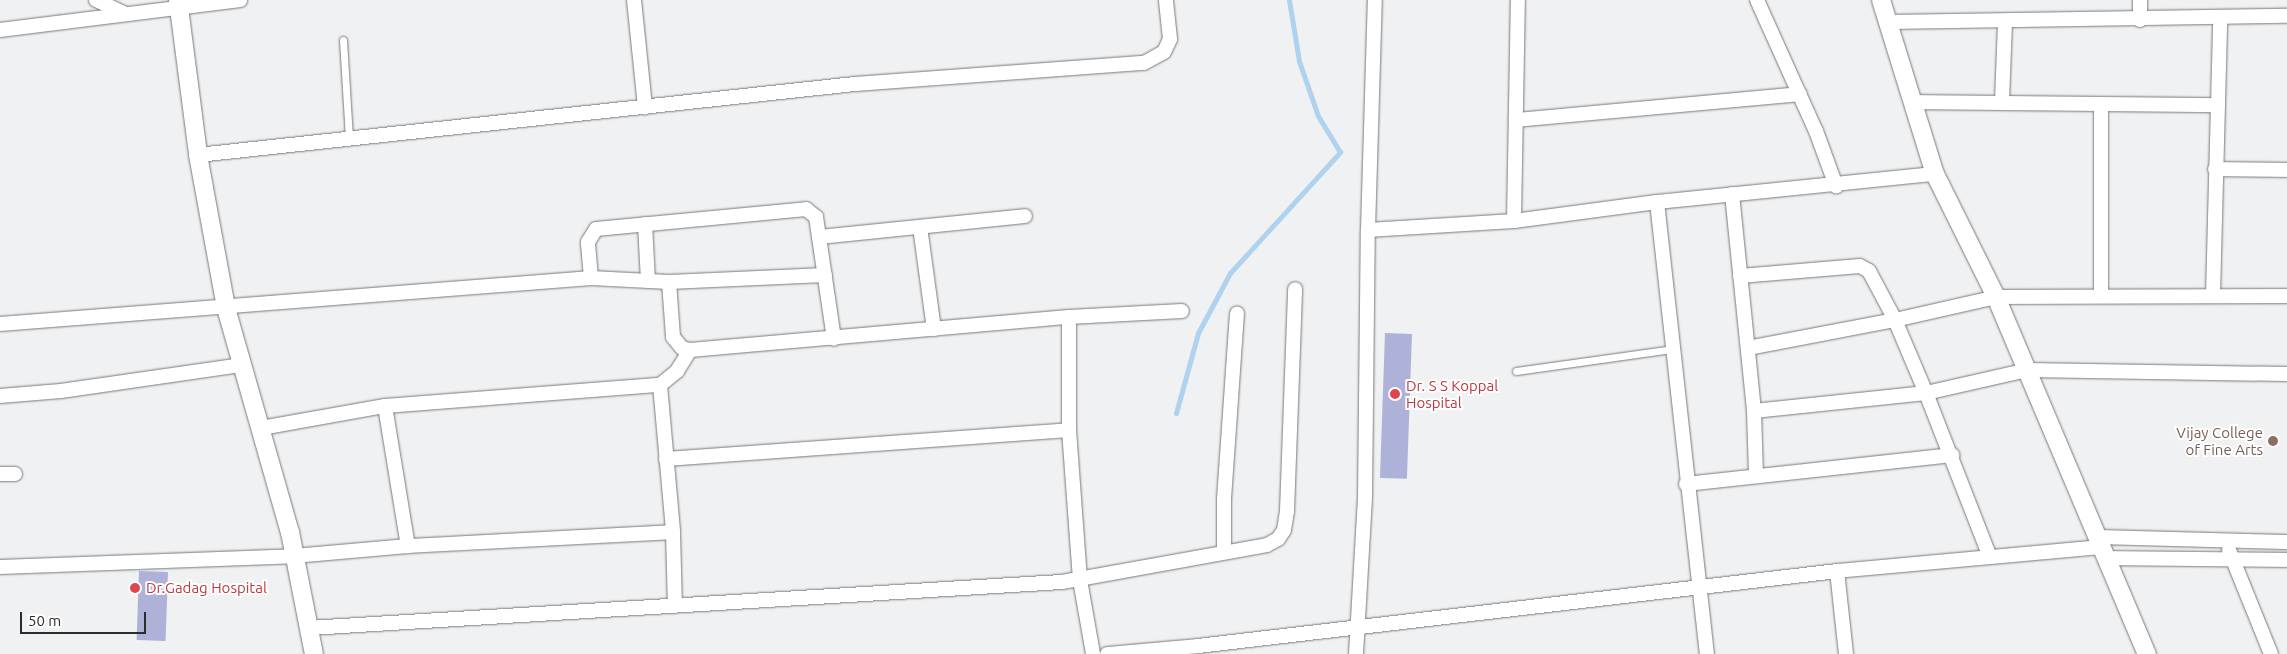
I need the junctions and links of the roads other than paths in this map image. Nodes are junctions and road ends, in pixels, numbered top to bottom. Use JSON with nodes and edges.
{"nodes":[{"id":1,"x":96,"y":0,"type":"edge"},
{"id":2,"x":240,"y":0,"type":"edge"},
{"id":3,"x":634,"y":0,"type":"edge"},
{"id":4,"x":1166,"y":0,"type":"edge"},
{"id":5,"x":1375,"y":0,"type":"edge"},
{"id":6,"x":1518,"y":0,"type":"edge"},
{"id":7,"x":1757,"y":0,"type":"edge"},
{"id":8,"x":1881,"y":0,"type":"edge"},
{"id":9,"x":2140,"y":0,"type":"edge"},
{"id":10,"x":178,"y":4,"type":"edge"},
{"id":11,"x":123,"y":12,"type":"junction"},
{"id":12,"x":2287,"y":16,"type":"edge"},
{"id":13,"x":2220,"y":19,"type":"junction"},
{"id":14,"x":2140,"y":20,"type":"junction"},
{"id":15,"x":1888,"y":22,"type":"junction"},
{"id":16,"x":2005,"y":22,"type":"junction"},
{"id":17,"x":0,"y":30,"type":"edge"},
{"id":18,"x":343,"y":40,"type":"dead end"},
{"id":19,"x":1800,"y":94,"type":"junction"},
{"id":20,"x":2002,"y":101,"type":"junction"},
{"id":21,"x":1913,"y":102,"type":"junction"},
{"id":22,"x":2101,"y":104,"type":"junction"},
{"id":23,"x":2217,"y":105,"type":"junction"},
{"id":24,"x":645,"y":107,"type":"junction"},
{"id":25,"x":1516,"y":120,"type":"junction"},
{"id":26,"x":349,"y":139,"type":"junction"},
{"id":27,"x":198,"y":155,"type":"junction"},
{"id":28,"x":2216,"y":169,"type":"junction"},
{"id":29,"x":2287,"y":170,"type":"edge"},
{"id":30,"x":1935,"y":174,"type":"junction"},
{"id":31,"x":1836,"y":186,"type":"junction"},
{"id":32,"x":1732,"y":194,"type":"junction"},
{"id":33,"x":1657,"y":202,"type":"junction"},
{"id":34,"x":1025,"y":216,"type":"dead end"},
{"id":35,"x":1514,"y":221,"type":"junction"},
{"id":36,"x":646,"y":224,"type":"junction"},
{"id":37,"x":920,"y":227,"type":"junction"},
{"id":38,"x":1368,"y":230,"type":"junction"},
{"id":39,"x":819,"y":237,"type":"junction"},
{"id":40,"x":825,"y":275,"type":"junction"},
{"id":41,"x":1740,"y":276,"type":"junction"},
{"id":42,"x":591,"y":278,"type":"junction"},
{"id":43,"x":648,"y":281,"type":"junction"},
{"id":44,"x":669,"y":282,"type":"junction"},
{"id":45,"x":1295,"y":289,"type":"dead end"},
{"id":46,"x":2100,"y":295,"type":"junction"},
{"id":47,"x":2213,"y":295,"type":"junction"},
{"id":48,"x":2287,"y":296,"type":"edge"},
{"id":49,"x":1996,"y":298,"type":"junction"},
{"id":50,"x":226,"y":308,"type":"junction"},
{"id":51,"x":1182,"y":311,"type":"dead end"},
{"id":52,"x":1237,"y":313,"type":"dead end"},
{"id":53,"x":1069,"y":317,"type":"junction"},
{"id":54,"x":1895,"y":320,"type":"junction"},
{"id":55,"x":0,"y":324,"type":"edge"},
{"id":56,"x":934,"y":329,"type":"junction"},
{"id":57,"x":834,"y":339,"type":"junction"},
{"id":58,"x":1748,"y":348,"type":"junction"},
{"id":59,"x":1673,"y":349,"type":"junction"},
{"id":60,"x":690,"y":350,"type":"junction"},
{"id":61,"x":242,"y":365,"type":"junction"},
{"id":62,"x":2027,"y":370,"type":"junction"},
{"id":63,"x":1516,"y":371,"type":"dead end"},
{"id":64,"x":2287,"y":374,"type":"edge"},
{"id":65,"x":660,"y":385,"type":"junction"},
{"id":66,"x":1926,"y":393,"type":"junction"},
{"id":67,"x":0,"y":396,"type":"edge"},
{"id":68,"x":385,"y":406,"type":"junction"},
{"id":69,"x":1754,"y":411,"type":"junction"},
{"id":70,"x":261,"y":428,"type":"junction"},
{"id":71,"x":1069,"y":430,"type":"junction"},
{"id":72,"x":1952,"y":456,"type":"junction"},
{"id":73,"x":666,"y":459,"type":"junction"},
{"id":74,"x":0,"y":474,"type":"edge"},
{"id":75,"x":14,"y":474,"type":"dead end"},
{"id":76,"x":1756,"y":476,"type":"junction"},
{"id":77,"x":1686,"y":484,"type":"junction"},
{"id":78,"x":673,"y":532,"type":"junction"},
{"id":79,"x":2225,"y":540,"type":"junction"},
{"id":80,"x":2287,"y":542,"type":"edge"},
{"id":81,"x":408,"y":546,"type":"junction"},
{"id":82,"x":2100,"y":547,"type":"junction"},
{"id":83,"x":1224,"y":552,"type":"junction"},
{"id":84,"x":294,"y":556,"type":"junction"},
{"id":85,"x":1990,"y":557,"type":"junction"},
{"id":86,"x":2232,"y":558,"type":"junction"},
{"id":87,"x":2287,"y":560,"type":"edge"},
{"id":88,"x":0,"y":568,"type":"edge"},
{"id":89,"x":1837,"y":571,"type":"junction"},
{"id":90,"x":1080,"y":580,"type":"junction"},
{"id":91,"x":1698,"y":587,"type":"junction"},
{"id":92,"x":675,"y":606,"type":"junction"},
{"id":93,"x":1359,"y":626,"type":"junction"},
{"id":94,"x":309,"y":628,"type":"junction"},
{"id":95,"x":314,"y":654,"type":"edge"},
{"id":96,"x":1093,"y":654,"type":"edge"},
{"id":97,"x":1107,"y":654,"type":"edge"},
{"id":98,"x":1356,"y":654,"type":"edge"},
{"id":99,"x":1706,"y":654,"type":"edge"},
{"id":100,"x":1846,"y":654,"type":"edge"},
{"id":101,"x":2147,"y":654,"type":"edge"},
{"id":102,"x":2271,"y":654,"type":"edge"}],
"edges":[{"from":1,"to":11,"type":"street"},
{"from":2,"to":10,"type":"street"},
{"from":3,"to":24,"type":"street"},
{"from":4,"to":24,"type":"street"},
{"from":5,"to":38,"type":"street"},
{"from":6,"to":25,"type":"street"},
{"from":7,"to":19,"type":"street"},
{"from":8,"to":15,"type":"street"},
{"from":9,"to":14,"type":"street"},
{"from":10,"to":11,"type":"street"},
{"from":10,"to":27,"type":"street"},
{"from":11,"to":17,"type":"street"},
{"from":12,"to":13,"type":"street"},
{"from":13,"to":14,"type":"street"},
{"from":13,"to":23,"type":"street"},
{"from":14,"to":16,"type":"street"},
{"from":15,"to":16,"type":"street"},
{"from":15,"to":21,"type":"street"},
{"from":16,"to":20,"type":"street"},
{"from":18,"to":26,"type":"lane"},
{"from":19,"to":25,"type":"street"},
{"from":19,"to":31,"type":"street"},
{"from":20,"to":21,"type":"street"},
{"from":20,"to":22,"type":"street"},
{"from":21,"to":30,"type":"street"},
{"from":22,"to":23,"type":"street"},
{"from":22,"to":46,"type":"street"},
{"from":23,"to":28,"type":"street"},
{"from":24,"to":26,"type":"street"},
{"from":25,"to":35,"type":"street"},
{"from":26,"to":27,"type":"street"},
{"from":27,"to":50,"type":"street"},
{"from":28,"to":29,"type":"street"},
{"from":28,"to":47,"type":"street"},
{"from":30,"to":31,"type":"street"},
{"from":30,"to":49,"type":"street"},
{"from":31,"to":32,"type":"street"},
{"from":32,"to":33,"type":"street"},
{"from":32,"to":41,"type":"street"},
{"from":33,"to":35,"type":"street"},
{"from":33,"to":59,"type":"street"},
{"from":34,"to":37,"type":"street"},
{"from":35,"to":38,"type":"street"},
{"from":36,"to":39,"type":"street"},
{"from":36,"to":42,"type":"street"},
{"from":36,"to":43,"type":"street"},
{"from":37,"to":39,"type":"street"},
{"from":37,"to":56,"type":"street"},
{"from":38,"to":93,"type":"street"},
{"from":39,"to":40,"type":"street"},
{"from":40,"to":44,"type":"street"},
{"from":40,"to":57,"type":"street"},
{"from":41,"to":54,"type":"street"},
{"from":41,"to":58,"type":"street"},
{"from":42,"to":43,"type":"street"},
{"from":42,"to":50,"type":"street"},
{"from":43,"to":44,"type":"street"},
{"from":44,"to":60,"type":"street"},
{"from":45,"to":83,"type":"street"},
{"from":46,"to":47,"type":"street"},
{"from":46,"to":49,"type":"street"},
{"from":47,"to":48,"type":"street"},
{"from":49,"to":54,"type":"street"},
{"from":49,"to":62,"type":"street"},
{"from":50,"to":55,"type":"street"},
{"from":50,"to":61,"type":"street"},
{"from":51,"to":53,"type":"street"},
{"from":52,"to":83,"type":"street"},
{"from":53,"to":56,"type":"street"},
{"from":53,"to":71,"type":"street"},
{"from":54,"to":58,"type":"street"},
{"from":54,"to":66,"type":"street"},
{"from":56,"to":57,"type":"street"},
{"from":57,"to":60,"type":"street"},
{"from":58,"to":69,"type":"street"},
{"from":59,"to":63,"type":"lane"},
{"from":59,"to":77,"type":"street"},
{"from":60,"to":65,"type":"street"},
{"from":61,"to":67,"type":"street"},
{"from":61,"to":70,"type":"street"},
{"from":62,"to":64,"type":"street"},
{"from":62,"to":66,"type":"street"},
{"from":62,"to":82,"type":"street"},
{"from":65,"to":68,"type":"street"},
{"from":65,"to":73,"type":"street"},
{"from":66,"to":69,"type":"street"},
{"from":66,"to":72,"type":"street"},
{"from":68,"to":70,"type":"street"},
{"from":68,"to":81,"type":"street"},
{"from":69,"to":76,"type":"street"},
{"from":70,"to":84,"type":"street"},
{"from":71,"to":73,"type":"street"},
{"from":71,"to":90,"type":"street"},
{"from":72,"to":76,"type":"street"},
{"from":72,"to":85,"type":"street"},
{"from":73,"to":78,"type":"street"},
{"from":74,"to":75,"type":"street"},
{"from":76,"to":77,"type":"street"},
{"from":77,"to":91,"type":"street"},
{"from":78,"to":81,"type":"street"},
{"from":78,"to":92,"type":"street"},
{"from":79,"to":80,"type":"street"},
{"from":79,"to":82,"type":"street"},
{"from":79,"to":86,"type":"street"},
{"from":81,"to":84,"type":"street"},
{"from":82,"to":85,"type":"street"},
{"from":82,"to":86,"type":"street"},
{"from":82,"to":101,"type":"street"},
{"from":83,"to":90,"type":"street"},
{"from":84,"to":88,"type":"street"},
{"from":84,"to":94,"type":"street"},
{"from":85,"to":89,"type":"street"},
{"from":86,"to":87,"type":"street"},
{"from":86,"to":102,"type":"street"},
{"from":89,"to":91,"type":"street"},
{"from":89,"to":100,"type":"street"},
{"from":90,"to":92,"type":"street"},
{"from":90,"to":96,"type":"street"},
{"from":91,"to":93,"type":"street"},
{"from":91,"to":99,"type":"street"},
{"from":92,"to":94,"type":"street"},
{"from":93,"to":97,"type":"street"},
{"from":93,"to":98,"type":"street"},
{"from":94,"to":95,"type":"street"}]}
